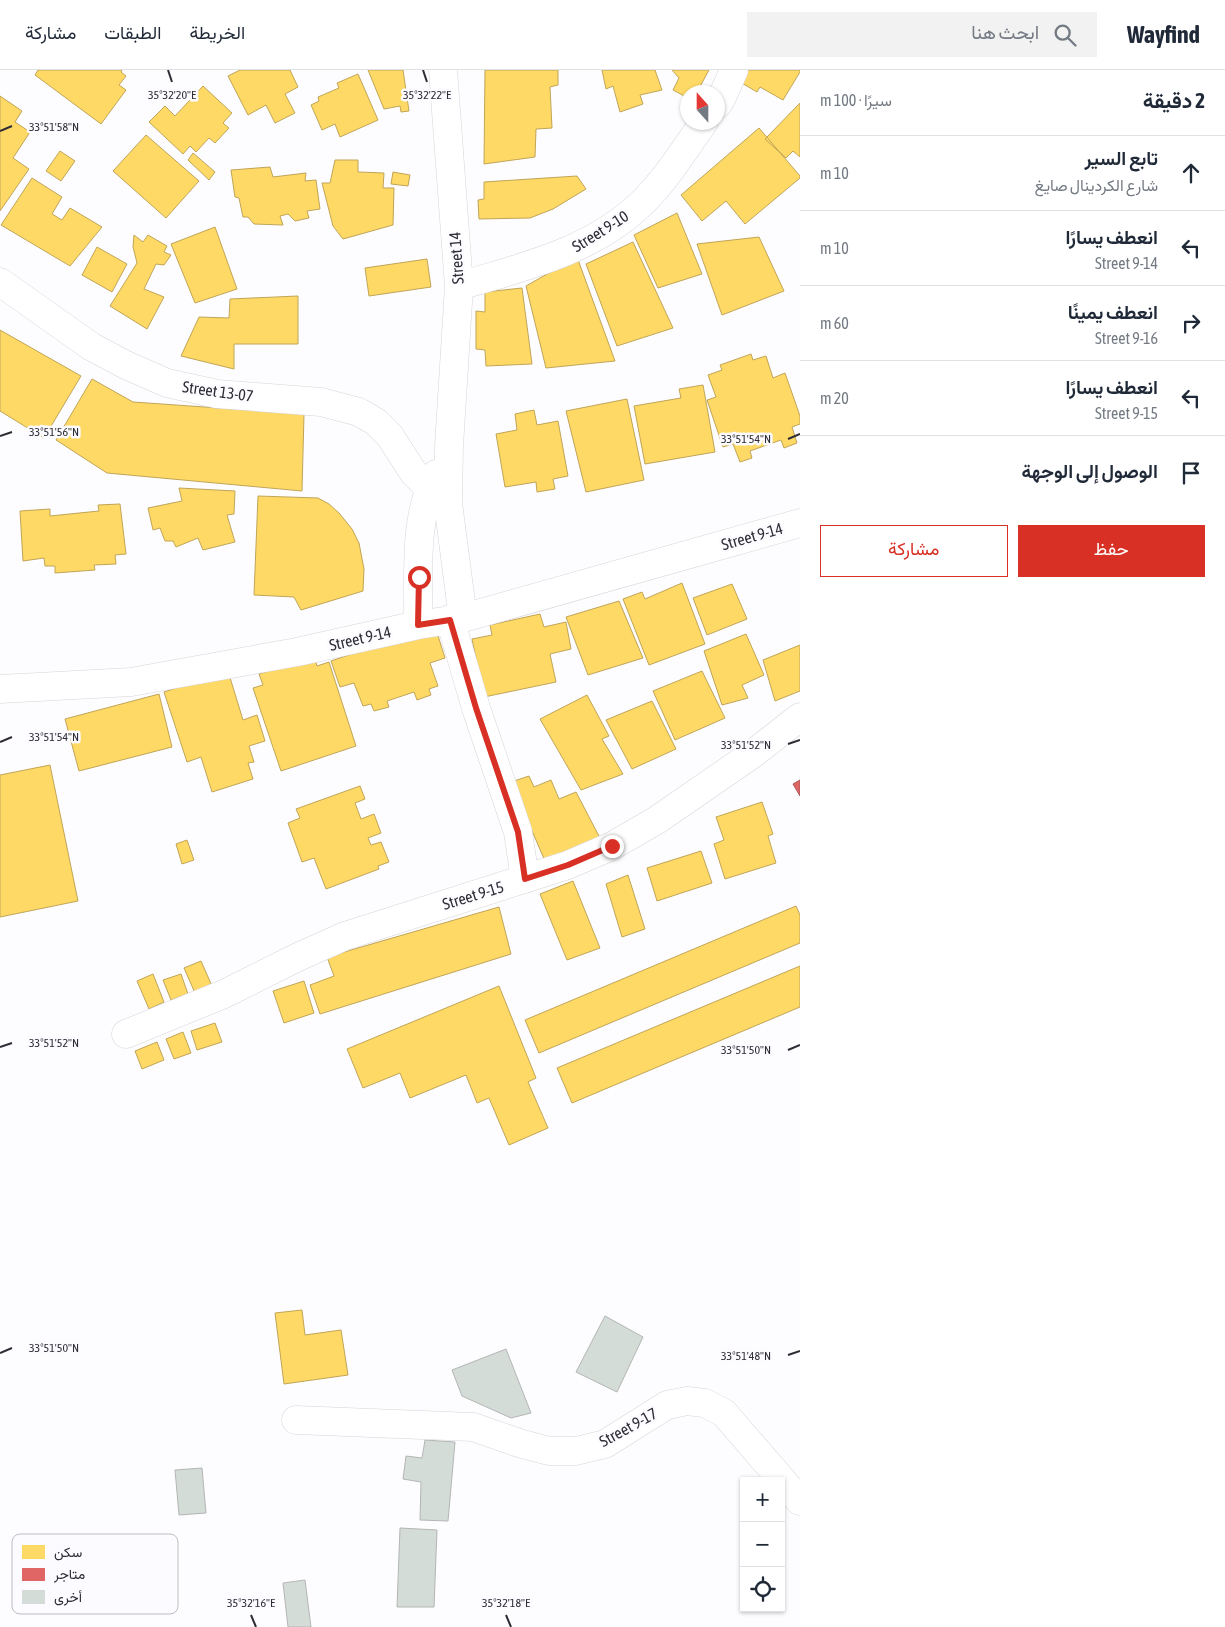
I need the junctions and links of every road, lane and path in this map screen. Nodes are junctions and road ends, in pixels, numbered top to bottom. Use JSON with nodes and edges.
{"nodes":[{"id":1,"x":443,"y":70,"type":"edge"},
{"id":2,"x":734,"y":70,"type":"edge"},
{"id":3,"x":725,"y":90,"type":"edge"},
{"id":4,"x":698,"y":130,"type":"edge"},
{"id":5,"x":0,"y":282,"type":"edge"},
{"id":6,"x":459,"y":286,"type":"junction"},
{"id":7,"x":438,"y":496,"type":"junction"},
{"id":8,"x":800,"y":523,"type":"edge"},
{"id":9,"x":457,"y":619,"type":"junction"},
{"id":10,"x":418,"y":625,"type":"junction"},
{"id":11,"x":0,"y":689,"type":"edge"},
{"id":12,"x":800,"y":717,"type":"edge"},
{"id":13,"x":525,"y":879,"type":"junction"},
{"id":14,"x":126,"y":1034,"type":"dead end"},
{"id":15,"x":296,"y":1420,"type":"dead end"},
{"id":16,"x":800,"y":1501,"type":"edge"}],
"edges":[{"from":1,"to":6,"type":"street","name":"Street 14"},
{"from":2,"to":3,"type":"street"},
{"from":4,"to":6,"type":"street","name":"Street 9-10"},
{"from":5,"to":7,"type":"street","name":"Street 13-07"},
{"from":6,"to":7,"type":"street","name":"Street 14"},
{"from":7,"to":9,"type":"street"},
{"from":7,"to":10,"type":"street"},
{"from":8,"to":9,"type":"street","name":"Street 9-14"},
{"from":9,"to":10,"type":"street","name":"Street 9-14"},
{"from":9,"to":13,"type":"street"},
{"from":10,"to":11,"type":"street","name":"Street 9-14"},
{"from":12,"to":13,"type":"street","name":"Street 9-15"},
{"from":13,"to":14,"type":"street","name":"Street 9-15"},
{"from":15,"to":16,"type":"street","name":"Street 9-17"}]}
